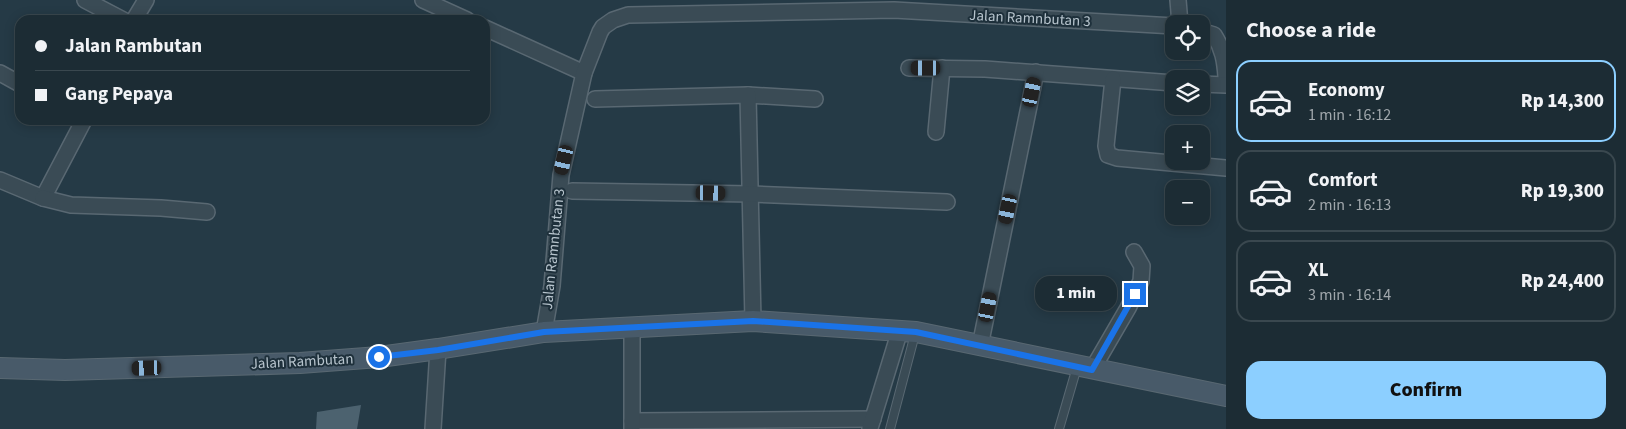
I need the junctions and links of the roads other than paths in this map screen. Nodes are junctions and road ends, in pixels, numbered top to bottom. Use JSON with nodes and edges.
{"nodes":[{"id":1,"x":85,"y":0,"type":"edge"},
{"id":2,"x":146,"y":0,"type":"edge"},
{"id":3,"x":423,"y":0,"type":"edge"},
{"id":4,"x":1178,"y":0,"type":"edge"},
{"id":5,"x":896,"y":5,"type":"edge"},
{"id":6,"x":114,"y":15,"type":"edge"},
{"id":7,"x":137,"y":15,"type":"edge"},
{"id":8,"x":456,"y":15,"type":"edge"},
{"id":9,"x":1179,"y":15,"type":"edge"},
{"id":10,"x":1165,"y":25,"type":"edge"},
{"id":11,"x":490,"y":30,"type":"edge"},
{"id":12,"x":1210,"y":34,"type":"edge"},
{"id":13,"x":909,"y":68,"type":"dead end"},
{"id":14,"x":942,"y":68,"type":"junction"},
{"id":15,"x":1036,"y":72,"type":"junction"},
{"id":16,"x":0,"y":73,"type":"edge"},
{"id":17,"x":584,"y":73,"type":"junction"},
{"id":18,"x":1226,"y":77,"type":"edge"},
{"id":19,"x":1113,"y":79,"type":"junction"},
{"id":20,"x":15,"y":81,"type":"edge"},
{"id":21,"x":1165,"y":82,"type":"edge"},
{"id":22,"x":1210,"y":84,"type":"edge"},
{"id":23,"x":1226,"y":85,"type":"edge"},
{"id":24,"x":748,"y":95,"type":"junction"},
{"id":25,"x":815,"y":98,"type":"dead end"},
{"id":26,"x":595,"y":100,"type":"dead end"},
{"id":27,"x":81,"y":125,"type":"edge"},
{"id":28,"x":936,"y":132,"type":"dead end"},
{"id":29,"x":1226,"y":168,"type":"edge"},
{"id":30,"x":0,"y":180,"type":"edge"},
{"id":31,"x":572,"y":191,"type":"dead end"},
{"id":32,"x":751,"y":194,"type":"junction"},
{"id":33,"x":43,"y":198,"type":"junction"},
{"id":34,"x":947,"y":202,"type":"dead end"},
{"id":35,"x":207,"y":212,"type":"dead end"},
{"id":36,"x":1134,"y":252,"type":"dead end"},
{"id":37,"x":753,"y":321,"type":"junction"},
{"id":38,"x":632,"y":328,"type":"junction"},
{"id":39,"x":908,"y":331,"type":"junction"},
{"id":40,"x":544,"y":332,"type":"junction"},
{"id":41,"x":980,"y":346,"type":"junction"},
{"id":42,"x":438,"y":350,"type":"junction"},
{"id":43,"x":0,"y":368,"type":"edge"},
{"id":44,"x":1084,"y":368,"type":"junction"},
{"id":45,"x":1226,"y":396,"type":"edge"},
{"id":46,"x":871,"y":424,"type":"edge"},
{"id":47,"x":632,"y":425,"type":"edge"},
{"id":48,"x":433,"y":429,"type":"edge"},
{"id":49,"x":890,"y":429,"type":"edge"},
{"id":50,"x":1059,"y":429,"type":"edge"}],
"edges":[{"from":1,"to":6,"type":"street"},
{"from":2,"to":7,"type":"street"},
{"from":3,"to":8,"type":"street"},
{"from":4,"to":9,"type":"street"},
{"from":5,"to":10,"type":"street","name":"Jalan Ramnbutan 3"},
{"from":5,"to":17,"type":"street","name":"Jalan Ramnbutan 3"},
{"from":11,"to":17,"type":"street"},
{"from":12,"to":18,"type":"street"},
{"from":13,"to":14,"type":"street"},
{"from":14,"to":15,"type":"street"},
{"from":14,"to":28,"type":"street"},
{"from":15,"to":19,"type":"street"},
{"from":15,"to":41,"type":"street"},
{"from":16,"to":20,"type":"street"},
{"from":17,"to":40,"type":"street","name":"Jalan Ramnbutan 3"},
{"from":19,"to":21,"type":"street"},
{"from":19,"to":29,"type":"street"},
{"from":22,"to":23,"type":"street"},
{"from":24,"to":25,"type":"street"},
{"from":24,"to":26,"type":"street"},
{"from":24,"to":32,"type":"street"},
{"from":27,"to":33,"type":"street"},
{"from":30,"to":33,"type":"street"},
{"from":31,"to":32,"type":"street"},
{"from":32,"to":34,"type":"street"},
{"from":32,"to":37,"type":"street"},
{"from":33,"to":35,"type":"street"},
{"from":36,"to":44,"type":"street"},
{"from":37,"to":38,"type":"main road","name":"Jalan Rambutan"},
{"from":37,"to":39,"type":"main road","name":"Jalan Rambutan"},
{"from":38,"to":40,"type":"main road","name":"Jalan Rambutan"},
{"from":38,"to":47,"type":"street"},
{"from":39,"to":41,"type":"main road","name":"Jalan Rambutan"},
{"from":39,"to":46,"type":"street"},
{"from":39,"to":49,"type":"lane"},
{"from":40,"to":42,"type":"main road","name":"Jalan Rambutan"},
{"from":41,"to":44,"type":"main road","name":"Jalan Rambutan"},
{"from":42,"to":43,"type":"main road","name":"Jalan Rambutan"},
{"from":42,"to":48,"type":"street"},
{"from":44,"to":45,"type":"main road","name":"Jalan Rambutan"},
{"from":44,"to":50,"type":"lane"},
{"from":46,"to":47,"type":"street"}]}
